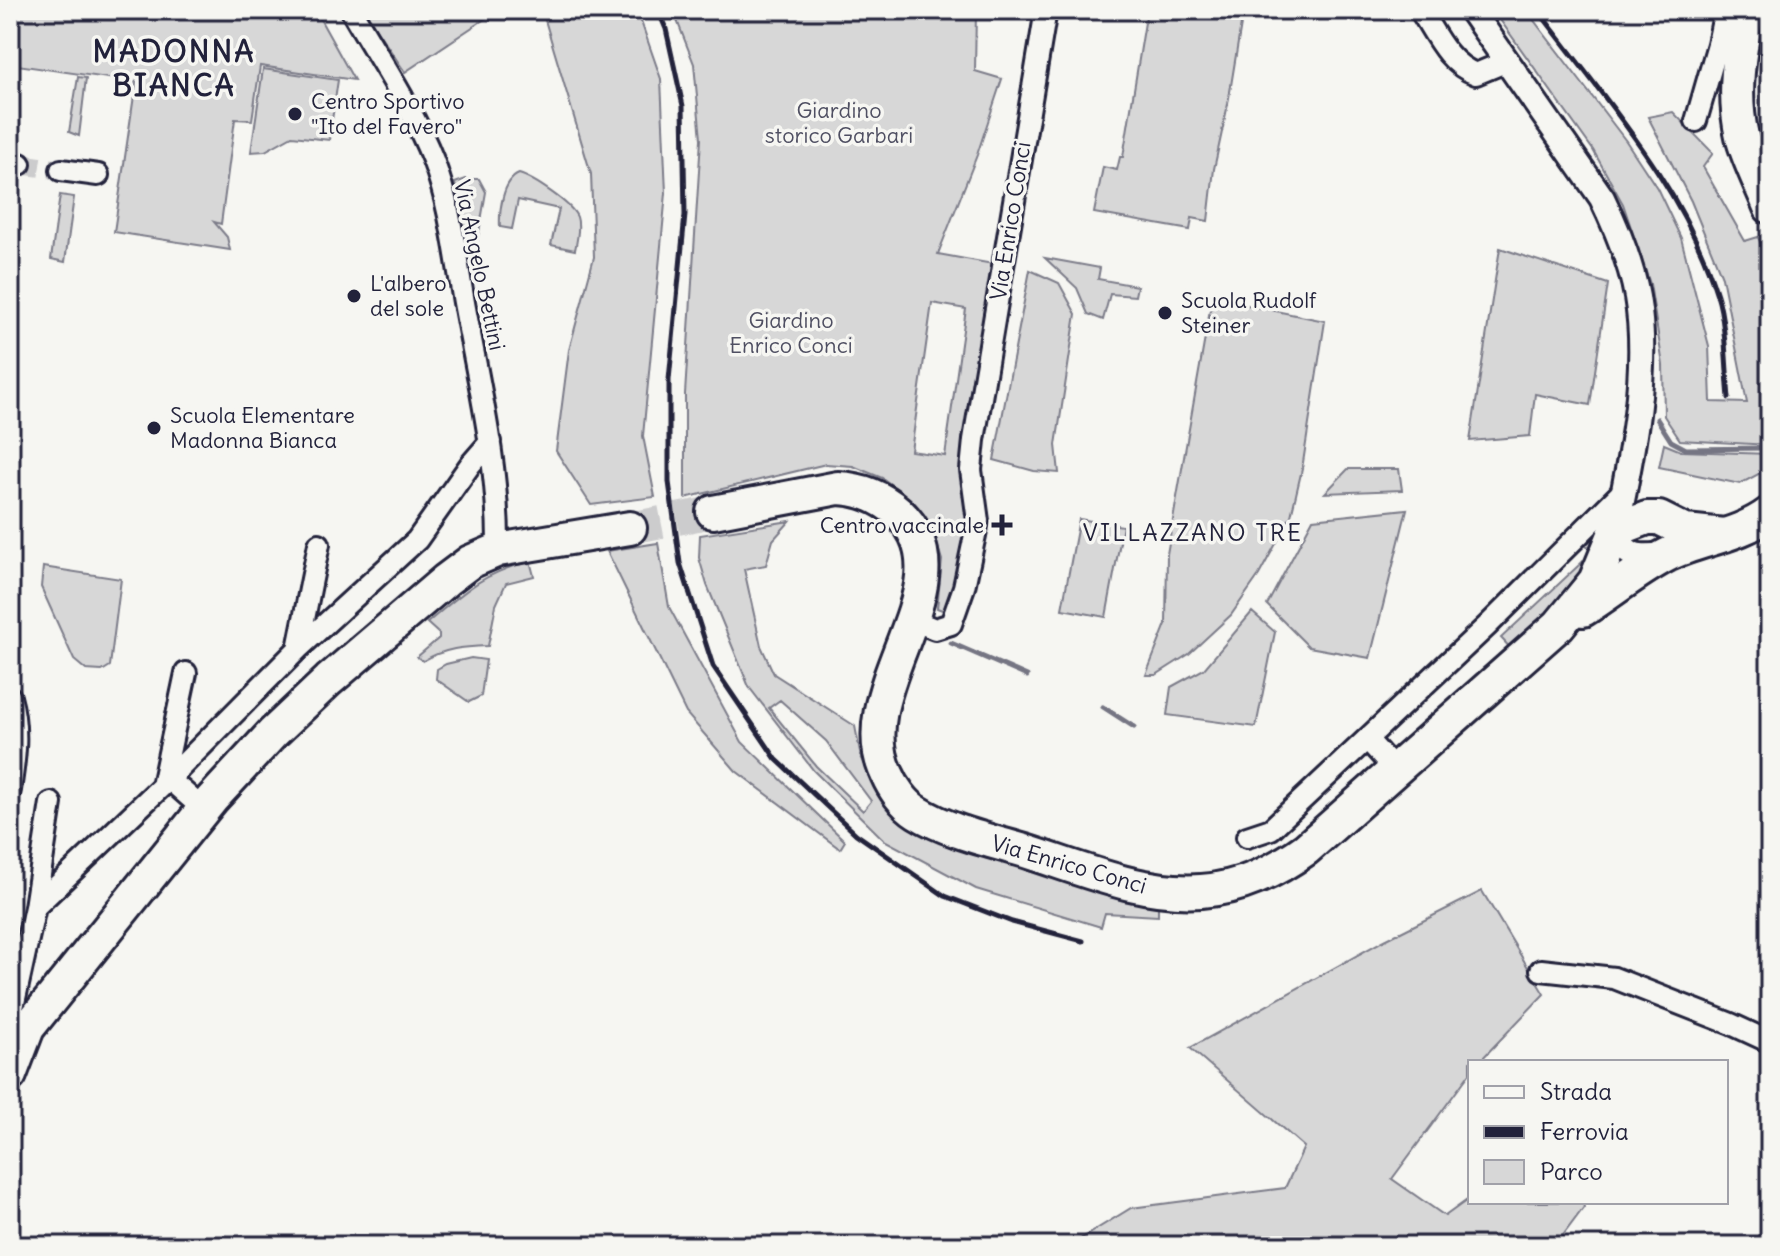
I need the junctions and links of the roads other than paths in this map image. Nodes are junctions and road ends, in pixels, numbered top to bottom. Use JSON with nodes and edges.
{"nodes":[{"id":1,"x":351,"y":10,"type":"edge"},
{"id":2,"x":1046,"y":10,"type":"edge"},
{"id":3,"x":1420,"y":10,"type":"edge"},
{"id":4,"x":1471,"y":10,"type":"edge"},
{"id":5,"x":1725,"y":10,"type":"edge"},
{"id":6,"x":1748,"y":10,"type":"edge"},
{"id":7,"x":1767,"y":10,"type":"edge"},
{"id":8,"x":1505,"y":62,"type":"junction"},
{"id":9,"x":1696,"y":121,"type":"dead end"},
{"id":10,"x":61,"y":170,"type":"tunnel mouth"},
{"id":11,"x":98,"y":175,"type":"dead end"},
{"id":12,"x":1765,"y":194,"type":"edge"},
{"id":13,"x":490,"y":442,"type":"junction"},
{"id":14,"x":1625,"y":482,"type":"junction"},
{"id":15,"x":713,"y":512,"type":"tunnel mouth"},
{"id":16,"x":1770,"y":513,"type":"edge"},
{"id":17,"x":1659,"y":518,"type":"junction"},
{"id":18,"x":630,"y":528,"type":"tunnel mouth"},
{"id":19,"x":1616,"y":530,"type":"junction"},
{"id":20,"x":1725,"y":535,"type":"junction"},
{"id":21,"x":319,"y":544,"type":"dead end"},
{"id":22,"x":498,"y":550,"type":"junction"},
{"id":23,"x":1667,"y":555,"type":"junction"},
{"id":24,"x":910,"y":619,"type":"junction"},
{"id":25,"x":1559,"y":625,"type":"junction"},
{"id":26,"x":298,"y":649,"type":"junction"},
{"id":27,"x":186,"y":673,"type":"dead end"},
{"id":28,"x":10,"y":697,"type":"edge"},
{"id":29,"x":1367,"y":739,"type":"junction"},
{"id":30,"x":1395,"y":770,"type":"junction"},
{"id":31,"x":166,"y":783,"type":"junction"},
{"id":32,"x":10,"y":790,"type":"edge"},
{"id":33,"x":51,"y":803,"type":"dead end"},
{"id":34,"x":203,"y":809,"type":"junction"},
{"id":35,"x":1247,"y":837,"type":"dead end"},
{"id":36,"x":35,"y":907,"type":"junction"},
{"id":37,"x":1541,"y":970,"type":"dead end"},
{"id":38,"x":17,"y":1028,"type":"edge"},
{"id":39,"x":1770,"y":1042,"type":"edge"},
{"id":40,"x":10,"y":1075,"type":"edge"}],
"edges":[{"from":1,"to":13,"type":"street","name":"Via Angelo Bettini"},
{"from":2,"to":24,"type":"street","name":"Via Enrico Conci"},
{"from":3,"to":8,"type":"street"},
{"from":4,"to":8,"type":"street","name":"Via Enrico Conci"},
{"from":5,"to":9,"type":"street"},
{"from":6,"to":12,"type":"main road"},
{"from":7,"to":12,"type":"main road"},
{"from":8,"to":14,"type":"street","name":"Via Enrico Conci"},
{"from":10,"to":11,"type":"street"},
{"from":13,"to":22,"type":"street","name":"Via Angelo Bettini"},
{"from":13,"to":26,"type":"street"},
{"from":14,"to":17,"type":"street"},
{"from":14,"to":19,"type":"street","name":"Via Enrico Conci"},
{"from":14,"to":29,"type":"street"},
{"from":15,"to":24,"type":"main road","name":"Via Enrico Conci"},
{"from":16,"to":20,"type":"main road"},
{"from":17,"to":19,"type":"main road"},
{"from":17,"to":20,"type":"main road"},
{"from":18,"to":22,"type":"main road"},
{"from":19,"to":23,"type":"street"},
{"from":19,"to":25,"type":"main road","name":"Via Enrico Conci"},
{"from":20,"to":23,"type":"main road"},
{"from":21,"to":26,"type":"street"},
{"from":22,"to":34,"type":"main road"},
{"from":23,"to":25,"type":"main road"},
{"from":24,"to":30,"type":"main road","name":"Via Enrico Conci"},
{"from":25,"to":30,"type":"main road","name":"Via Enrico Conci"},
{"from":26,"to":31,"type":"street"},
{"from":27,"to":31,"type":"street"},
{"from":28,"to":32,"type":"street"},
{"from":29,"to":30,"type":"street"},
{"from":29,"to":35,"type":"street"},
{"from":31,"to":34,"type":"street"},
{"from":31,"to":36,"type":"street"},
{"from":33,"to":36,"type":"street"},
{"from":34,"to":38,"type":"main road"},
{"from":36,"to":38,"type":"street"},
{"from":37,"to":39,"type":"street"},
{"from":38,"to":40,"type":"main road"}]}
